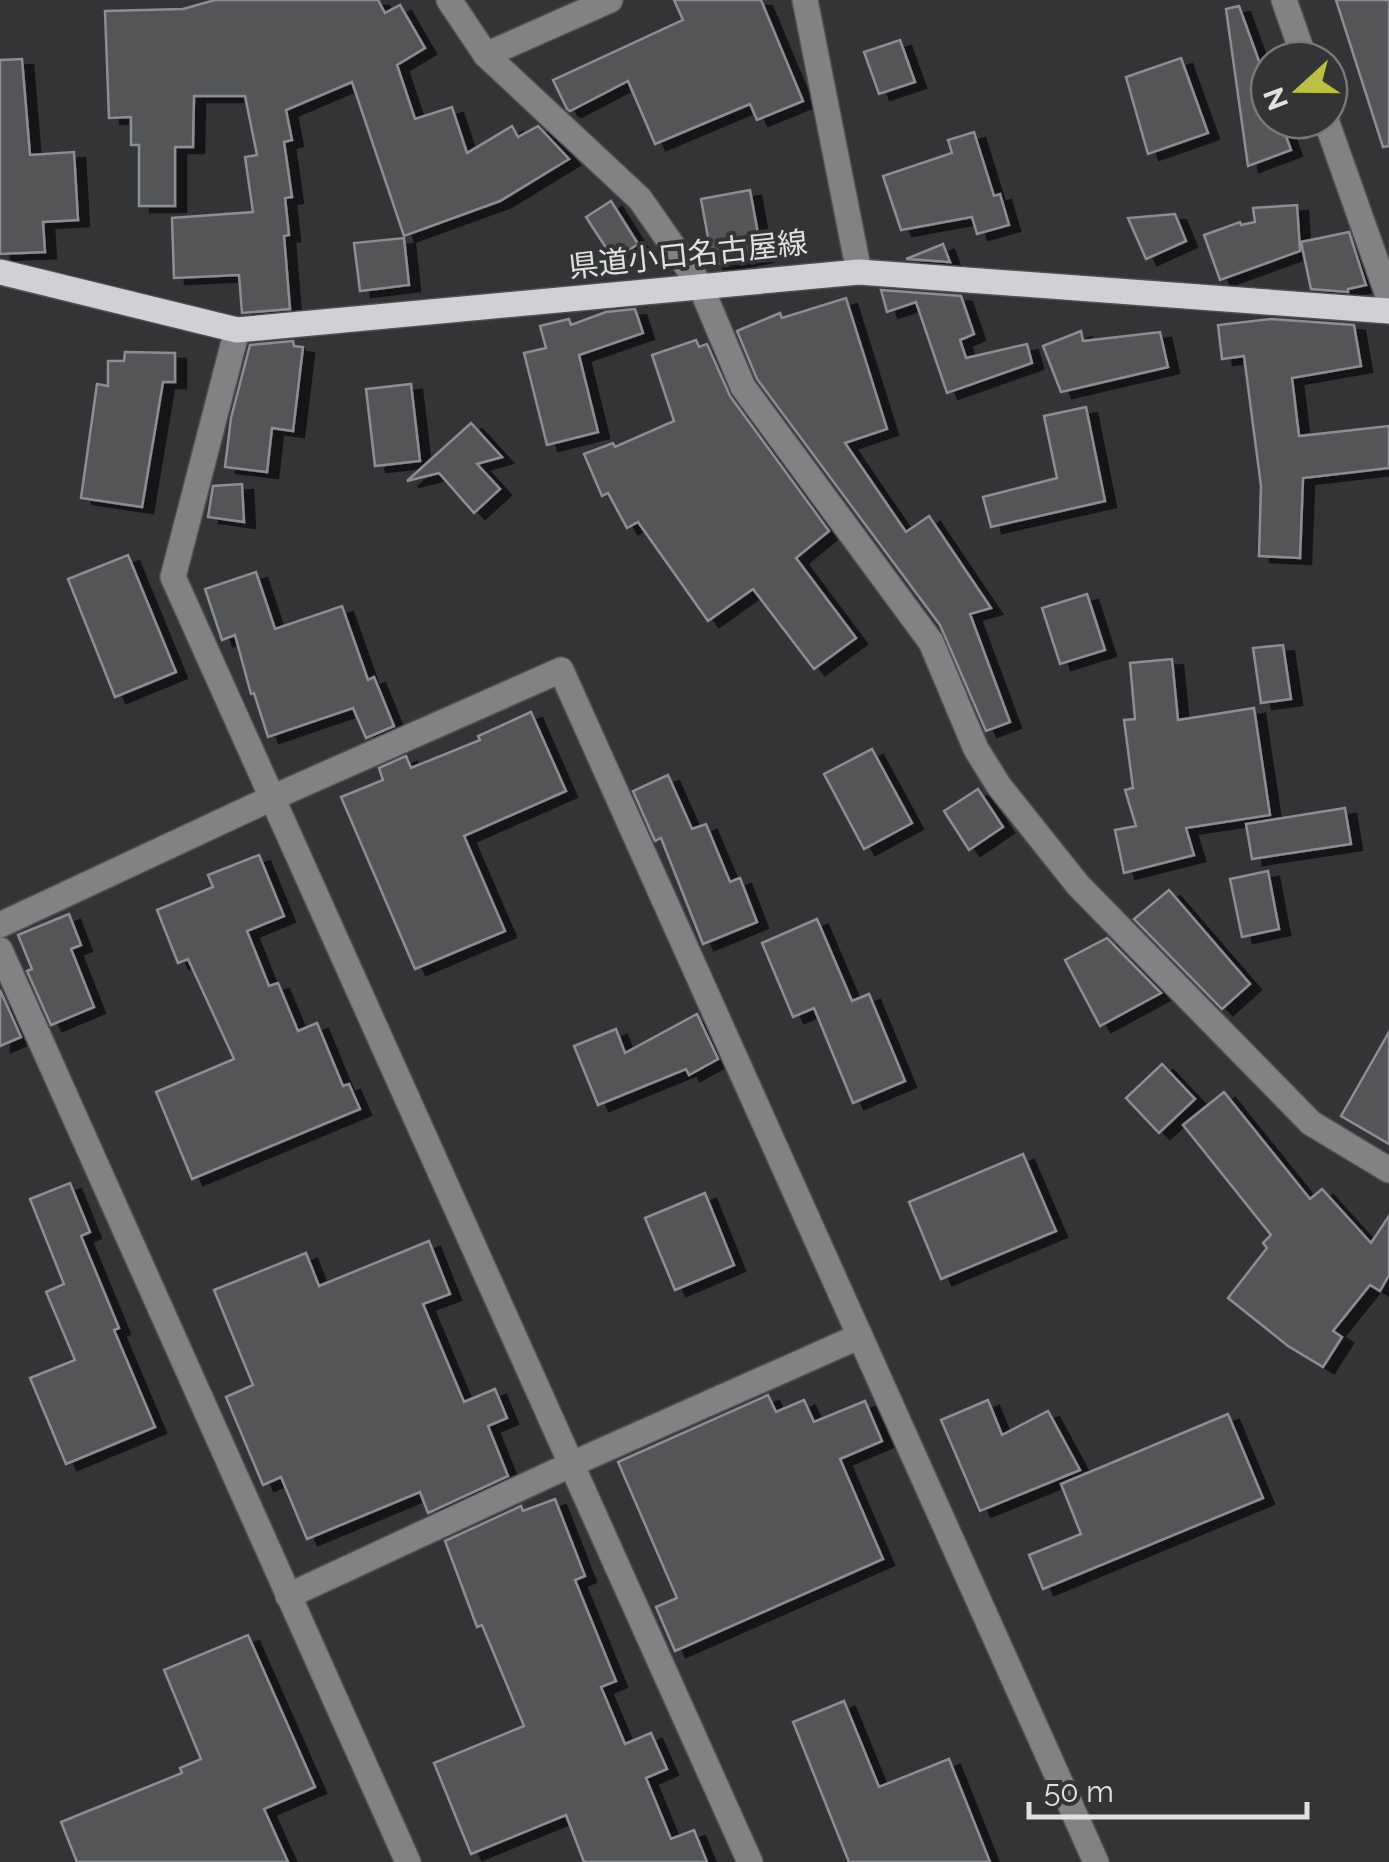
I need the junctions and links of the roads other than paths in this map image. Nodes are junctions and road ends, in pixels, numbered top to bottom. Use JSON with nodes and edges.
{"nodes":[{"id":1,"x":449,"y":0,"type":"edge"},
{"id":2,"x":610,"y":0,"type":"edge"},
{"id":3,"x":805,"y":0,"type":"edge"},
{"id":4,"x":1284,"y":0,"type":"edge"},
{"id":5,"x":1298,"y":40,"type":"edge"},
{"id":6,"x":486,"y":55,"type":"junction"},
{"id":7,"x":1333,"y":140,"type":"edge"},
{"id":8,"x":0,"y":272,"type":"edge"},
{"id":9,"x":859,"y":272,"type":"junction"},
{"id":10,"x":700,"y":285,"type":"junction"},
{"id":11,"x":1389,"y":298,"type":"edge"},
{"id":12,"x":1389,"y":311,"type":"edge"},
{"id":13,"x":237,"y":330,"type":"junction"},
{"id":14,"x":274,"y":798,"type":"junction"},
{"id":15,"x":0,"y":925,"type":"edge"},
{"id":16,"x":0,"y":950,"type":"edge"},
{"id":17,"x":1389,"y":1170,"type":"edge"},
{"id":18,"x":860,"y":1336,"type":"junction"},
{"id":19,"x":572,"y":1464,"type":"junction"},
{"id":20,"x":288,"y":1596,"type":"junction"},
{"id":21,"x":408,"y":1862,"type":"edge"},
{"id":22,"x":750,"y":1862,"type":"edge"},
{"id":23,"x":1096,"y":1862,"type":"edge"}],
"edges":[{"from":1,"to":6,"type":"street"},
{"from":2,"to":6,"type":"street"},
{"from":3,"to":9,"type":"street"},
{"from":4,"to":5,"type":"street"},
{"from":6,"to":10,"type":"street"},
{"from":7,"to":11,"type":"street"},
{"from":8,"to":13,"type":"main road","name":"県道小口名古屋線"},
{"from":9,"to":10,"type":"main road","name":"県道小口名古屋線"},
{"from":9,"to":12,"type":"main road","name":"県道小口名古屋線"},
{"from":10,"to":13,"type":"main road","name":"県道小口名古屋線"},
{"from":10,"to":17,"type":"street"},
{"from":13,"to":14,"type":"street"},
{"from":14,"to":15,"type":"street"},
{"from":14,"to":18,"type":"street"},
{"from":14,"to":19,"type":"street"},
{"from":16,"to":20,"type":"street"},
{"from":18,"to":19,"type":"street"},
{"from":18,"to":23,"type":"street"},
{"from":19,"to":20,"type":"street"},
{"from":19,"to":22,"type":"street"},
{"from":20,"to":21,"type":"street"}]}
